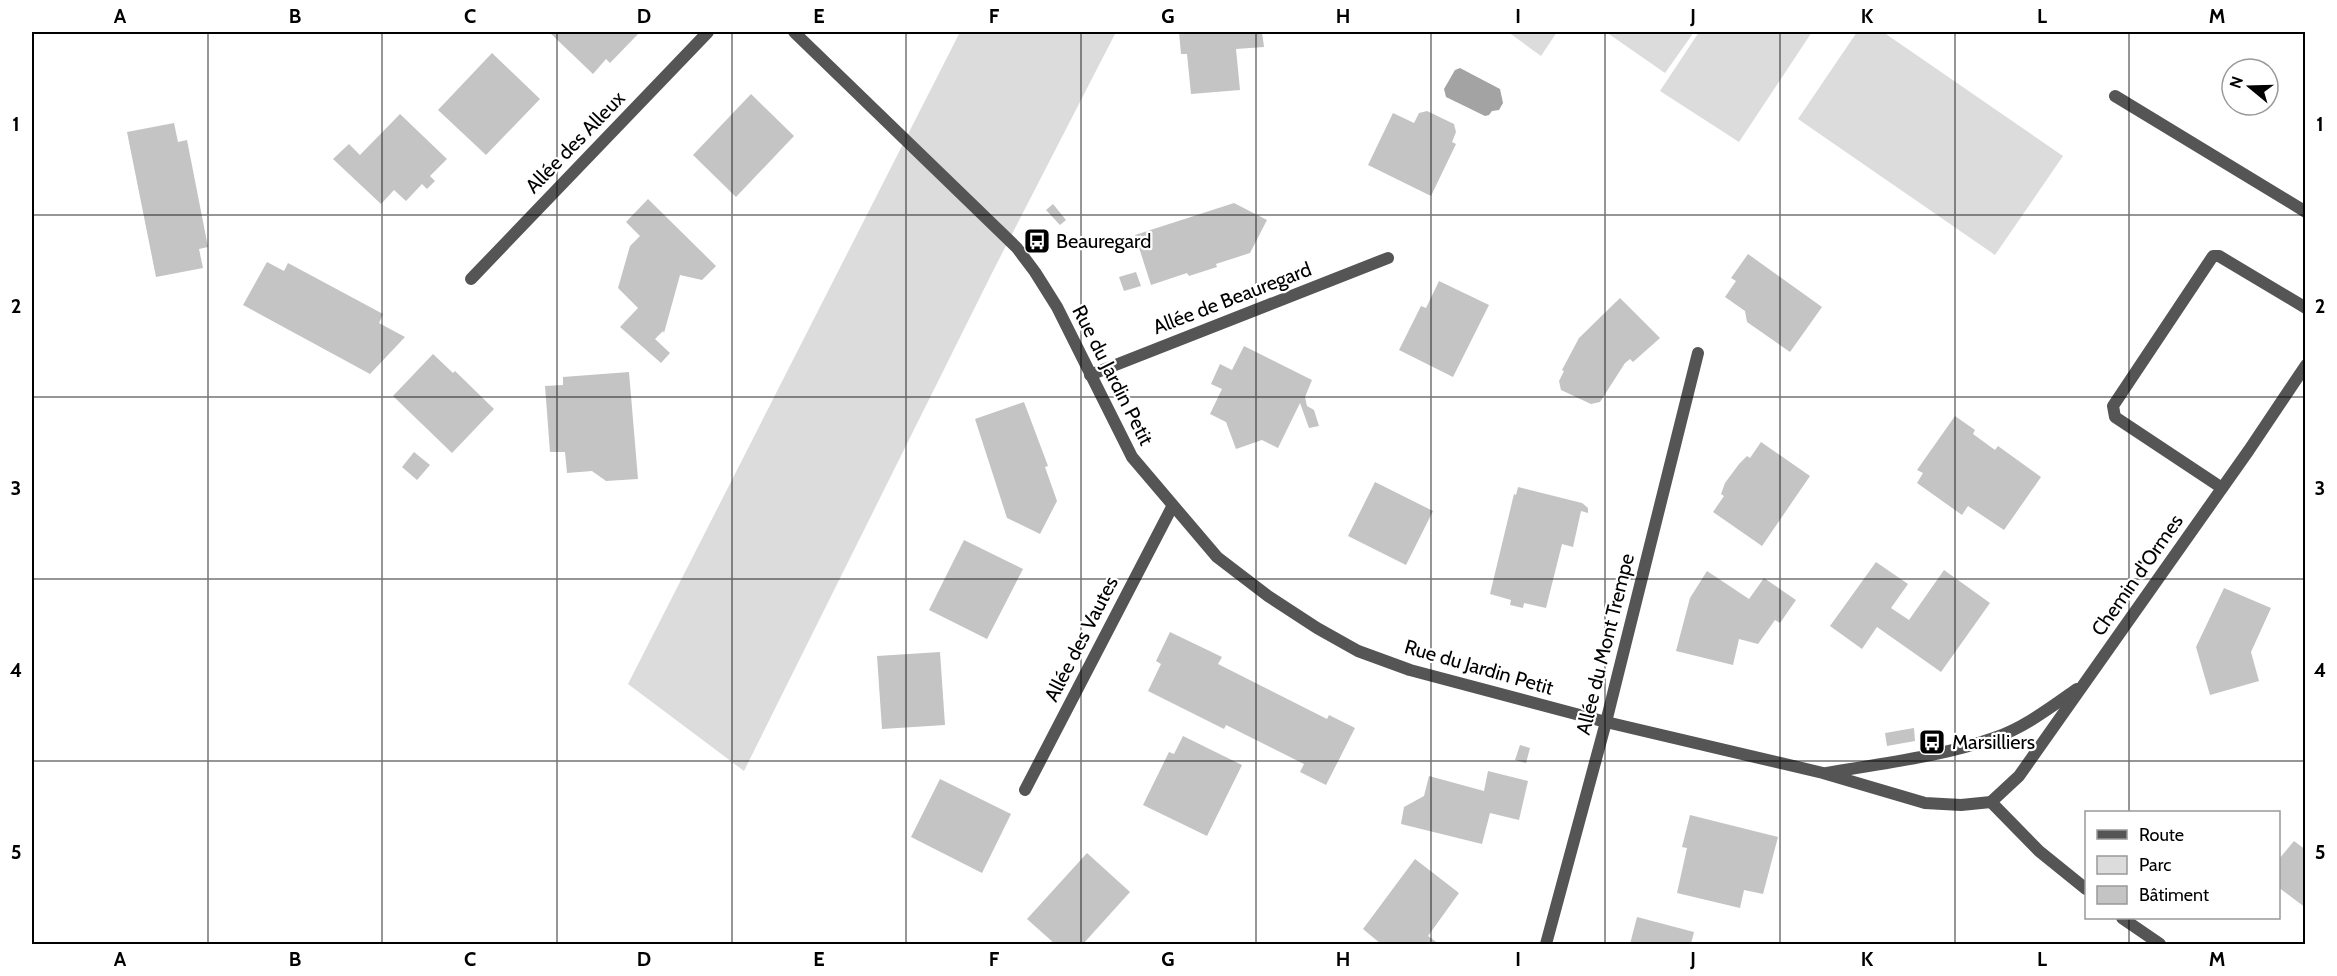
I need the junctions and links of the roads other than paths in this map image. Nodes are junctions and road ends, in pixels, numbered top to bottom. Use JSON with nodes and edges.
{"nodes":[{"id":1,"x":708,"y":32,"type":"edge"},
{"id":2,"x":794,"y":32,"type":"edge"},
{"id":3,"x":2115,"y":96,"type":"dead end"},
{"id":4,"x":2306,"y":212,"type":"edge"},
{"id":5,"x":1388,"y":258,"type":"dead end"},
{"id":6,"x":471,"y":279,"type":"dead end"},
{"id":7,"x":2306,"y":308,"type":"edge"},
{"id":8,"x":1698,"y":353,"type":"dead end"},
{"id":9,"x":2306,"y":365,"type":"edge"},
{"id":10,"x":1090,"y":375,"type":"junction"},
{"id":11,"x":2222,"y":488,"type":"junction"},
{"id":12,"x":1172,"y":507,"type":"junction"},
{"id":13,"x":2084,"y":684,"type":"junction"},
{"id":14,"x":1606,"y":722,"type":"junction"},
{"id":15,"x":1823,"y":773,"type":"junction"},
{"id":16,"x":1025,"y":790,"type":"dead end"},
{"id":17,"x":1991,"y":802,"type":"junction"},
{"id":18,"x":2085,"y":888,"type":"edge"},
{"id":19,"x":2123,"y":919,"type":"edge"},
{"id":20,"x":1546,"y":945,"type":"edge"},
{"id":21,"x":2160,"y":945,"type":"edge"}],
"edges":[{"from":1,"to":6,"type":"street","name":"Allée des Alleux"},
{"from":2,"to":10,"type":"street","name":"Rue du Jardin Petit"},
{"from":3,"to":4,"type":"street"},
{"from":5,"to":10,"type":"street","name":"Allée de Beauregard"},
{"from":7,"to":11,"type":"street"},
{"from":8,"to":14,"type":"street","name":"Allée du Mont Trempe"},
{"from":9,"to":11,"type":"street","name":"Chemin d'Ormes"},
{"from":10,"to":12,"type":"street","name":"Rue du Jardin Petit"},
{"from":11,"to":13,"type":"street","name":"Chemin d'Ormes"},
{"from":12,"to":14,"type":"street","name":"Rue du Jardin Petit"},
{"from":12,"to":16,"type":"street","name":"Allée des Vautes"},
{"from":13,"to":15,"type":"street","name":"Rue du Jardin Petit"},
{"from":13,"to":17,"type":"street","name":"Chemin d'Ormes"},
{"from":14,"to":15,"type":"street","name":"Rue du Jardin Petit"},
{"from":14,"to":20,"type":"street","name":"Allée du Mont Trempe"},
{"from":15,"to":17,"type":"street","name":"Rue du Jardin Petit"},
{"from":17,"to":18,"type":"street"},
{"from":19,"to":21,"type":"street"}]}
